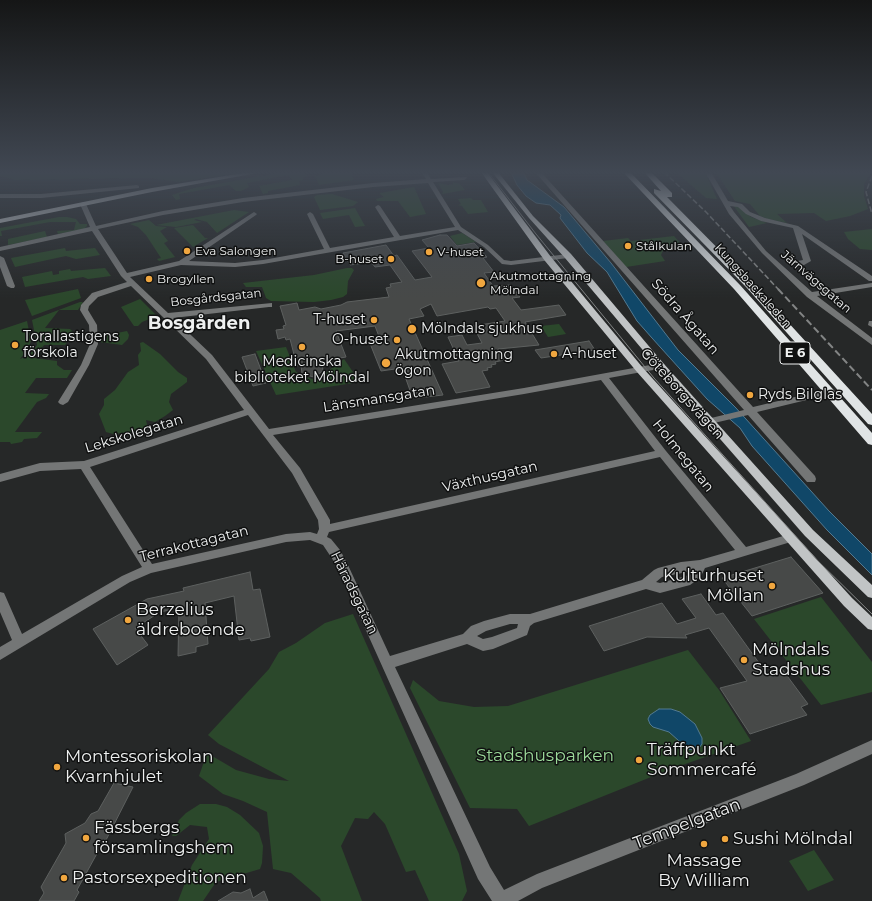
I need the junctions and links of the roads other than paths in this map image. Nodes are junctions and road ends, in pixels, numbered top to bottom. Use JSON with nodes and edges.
{"nodes":[{"id":1,"x":34,"y":214,"type":"edge"},
{"id":2,"x":88,"y":214,"type":"edge"},
{"id":3,"x":160,"y":214,"type":"edge"},
{"id":4,"x":254,"y":214,"type":"dead end"},
{"id":5,"x":310,"y":214,"type":"dead end"},
{"id":6,"x":382,"y":214,"type":"edge"},
{"id":7,"x":450,"y":214,"type":"edge"},
{"id":8,"x":515,"y":214,"type":"edge"},
{"id":9,"x":529,"y":214,"type":"edge"},
{"id":10,"x":575,"y":214,"type":"edge"},
{"id":11,"x":668,"y":214,"type":"edge"},
{"id":12,"x":681,"y":214,"type":"edge"},
{"id":13,"x":733,"y":214,"type":"edge"},
{"id":14,"x":750,"y":214,"type":"edge"},
{"id":15,"x":0,"y":221,"type":"edge"},
{"id":16,"x":796,"y":227,"type":"junction"},
{"id":17,"x":94,"y":228,"type":"junction"},
{"id":18,"x":459,"y":228,"type":"junction"},
{"id":19,"x":398,"y":239,"type":"junction"},
{"id":20,"x":0,"y":249,"type":"edge"},
{"id":21,"x":328,"y":251,"type":"junction"},
{"id":22,"x":568,"y":256,"type":"junction"},
{"id":23,"x":0,"y":258,"type":"edge"},
{"id":24,"x":548,"y":258,"type":"junction"},
{"id":25,"x":181,"y":263,"type":"junction"},
{"id":26,"x":801,"y":263,"type":"dead end"},
{"id":27,"x":872,"y":279,"type":"edge"},
{"id":28,"x":128,"y":280,"type":"junction"},
{"id":29,"x":872,"y":285,"type":"edge"},
{"id":30,"x":11,"y":286,"type":"dead end"},
{"id":31,"x":810,"y":295,"type":"junction"},
{"id":32,"x":269,"y":305,"type":"dead end"},
{"id":33,"x":166,"y":316,"type":"junction"},
{"id":34,"x":871,"y":340,"type":"edge"},
{"id":35,"x":661,"y":366,"type":"junction"},
{"id":36,"x":640,"y":370,"type":"junction"},
{"id":37,"x":604,"y":377,"type":"junction"},
{"id":38,"x":816,"y":395,"type":"dead end"},
{"id":39,"x":63,"y":402,"type":"dead end"},
{"id":40,"x":250,"y":411,"type":"junction"},
{"id":41,"x":747,"y":412,"type":"junction"},
{"id":42,"x":710,"y":421,"type":"junction"},
{"id":43,"x":872,"y":421,"type":"edge"},
{"id":44,"x":268,"y":433,"type":"junction"},
{"id":45,"x":872,"y":441,"type":"edge"},
{"id":46,"x":662,"y":452,"type":"junction"},
{"id":47,"x":84,"y":465,"type":"junction"},
{"id":48,"x":0,"y":478,"type":"edge"},
{"id":49,"x":811,"y":479,"type":"dead end"},
{"id":50,"x":322,"y":534,"type":"junction"},
{"id":51,"x":790,"y":538,"type":"junction"},
{"id":52,"x":743,"y":551,"type":"junction"},
{"id":53,"x":149,"y":569,"type":"junction"},
{"id":54,"x":872,"y":593,"type":"edge"},
{"id":55,"x":0,"y":597,"type":"edge"},
{"id":56,"x":530,"y":618,"type":"junction"},
{"id":57,"x":872,"y":625,"type":"edge"},
{"id":58,"x":467,"y":638,"type":"junction"},
{"id":59,"x":19,"y":643,"type":"junction"},
{"id":60,"x":0,"y":654,"type":"edge"},
{"id":61,"x":387,"y":663,"type":"junction"},
{"id":62,"x":872,"y":747,"type":"edge"},
{"id":63,"x":501,"y":901,"type":"edge"}],
"edges":[{"from":1,"to":15,"type":"main road"},
{"from":2,"to":17,"type":"street"},
{"from":3,"to":17,"type":"street"},
{"from":4,"to":25,"type":"street"},
{"from":5,"to":21,"type":"street"},
{"from":6,"to":19,"type":"street"},
{"from":7,"to":18,"type":"street"},
{"from":8,"to":24,"type":"main road","name":"Göteborgsvägen"},
{"from":9,"to":22,"type":"main road","name":"Göteborgsvägen"},
{"from":10,"to":41,"type":"street","name":"Södra Ågatan"},
{"from":11,"to":45,"type":"highway","name":"Kungsbackaleden","number":"E 6"},
{"from":12,"to":43,"type":"highway","name":"Kungsbackaleden","number":"E 6"},
{"from":13,"to":31,"type":"street","name":"Järnvägsgatan"},
{"from":14,"to":16,"type":"street"},
{"from":16,"to":26,"type":"street"},
{"from":16,"to":27,"type":"street"},
{"from":17,"to":20,"type":"street"},
{"from":17,"to":28,"type":"street"},
{"from":18,"to":19,"type":"street"},
{"from":18,"to":24,"type":"street"},
{"from":19,"to":21,"type":"street"},
{"from":21,"to":25,"type":"street"},
{"from":22,"to":24,"type":"street"},
{"from":22,"to":35,"type":"main road","name":"Göteborgsvägen"},
{"from":23,"to":30,"type":"street"},
{"from":24,"to":36,"type":"main road","name":"Göteborgsvägen"},
{"from":25,"to":28,"type":"street"},
{"from":28,"to":33,"type":"street"},
{"from":28,"to":39,"type":"street"},
{"from":29,"to":31,"type":"street"},
{"from":31,"to":34,"type":"street","name":"Järnvägsgatan"},
{"from":32,"to":33,"type":"street","name":"Bosgårdsgatan"},
{"from":33,"to":40,"type":"street"},
{"from":35,"to":36,"type":"street","name":"Länsmansgatan"},
{"from":35,"to":42,"type":"main road","name":"Göteborgsvägen"},
{"from":36,"to":37,"type":"street","name":"Länsmansgatan"},
{"from":36,"to":51,"type":"main road","name":"Göteborgsvägen"},
{"from":37,"to":44,"type":"street","name":"Länsmansgatan"},
{"from":37,"to":46,"type":"street","name":"Holmegatan"},
{"from":38,"to":41,"type":"street"},
{"from":40,"to":44,"type":"street"},
{"from":40,"to":47,"type":"street","name":"Lekskolegatan"},
{"from":41,"to":42,"type":"street"},
{"from":41,"to":49,"type":"street","name":"Södra Ågatan"},
{"from":42,"to":54,"type":"main road","name":"Göteborgsvägen"},
{"from":44,"to":50,"type":"street"},
{"from":46,"to":50,"type":"street","name":"Växthusgatan"},
{"from":46,"to":52,"type":"street","name":"Holmegatan"},
{"from":47,"to":48,"type":"street","name":"Lekskolegatan"},
{"from":47,"to":53,"type":"street"},
{"from":50,"to":53,"type":"street","name":"Terrakottagatan"},
{"from":50,"to":61,"type":"street","name":"Häradsgatan"},
{"from":51,"to":52,"type":"street"},
{"from":51,"to":57,"type":"main road","name":"Göteborgsvägen"},
{"from":52,"to":56,"type":"street"},
{"from":53,"to":59,"type":"street","name":"Terrakottagatan"},
{"from":55,"to":59,"type":"street"},
{"from":56,"to":58,"type":"street"},
{"from":56,"to":58,"type":"street"},
{"from":58,"to":61,"type":"street"},
{"from":59,"to":60,"type":"street","name":"Terrakottagatan"},
{"from":61,"to":63,"type":"street","name":"Häradsgatan"},
{"from":62,"to":63,"type":"street","name":"Tempelgatan"}]}
